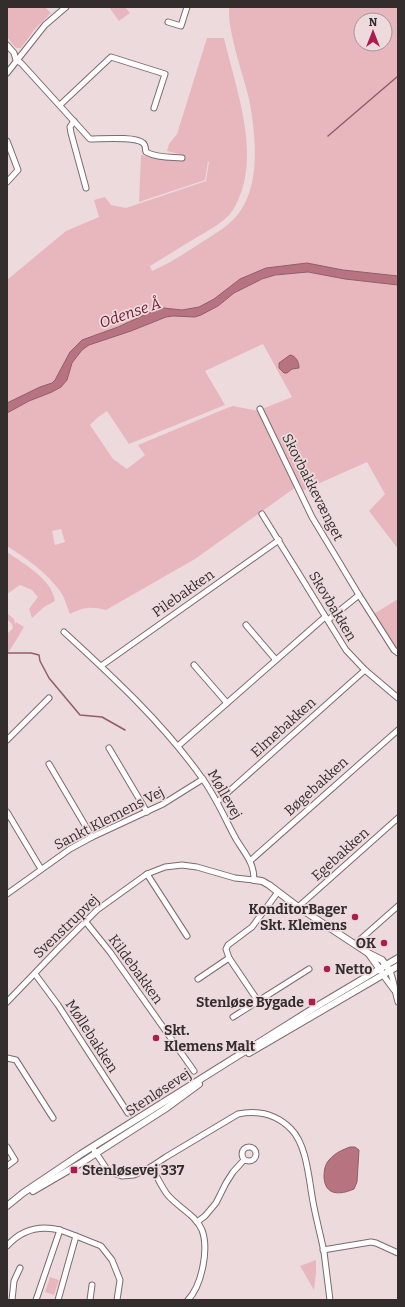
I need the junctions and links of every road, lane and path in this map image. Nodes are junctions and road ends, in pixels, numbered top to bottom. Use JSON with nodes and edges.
{"nodes":[{"id":1,"x":66,"y":7,"type":"edge"},
{"id":2,"x":187,"y":7,"type":"edge"},
{"id":3,"x":168,"y":22,"type":"dead end"},
{"id":4,"x":7,"y":45,"type":"edge"},
{"id":5,"x":16,"y":60,"type":"junction"},
{"id":6,"x":7,"y":74,"type":"edge"},
{"id":7,"x":60,"y":105,"type":"junction"},
{"id":8,"x":154,"y":108,"type":"dead end"},
{"id":9,"x":74,"y":121,"type":"junction"},
{"id":10,"x":7,"y":141,"type":"edge"},
{"id":11,"x":182,"y":158,"type":"dead end"},
{"id":12,"x":7,"y":182,"type":"edge"},
{"id":13,"x":86,"y":188,"type":"dead end"},
{"id":14,"x":260,"y":409,"type":"dead end"},
{"id":15,"x":262,"y":514,"type":"dead end"},
{"id":16,"x":279,"y":540,"type":"junction"},
{"id":17,"x":358,"y":595,"type":"junction"},
{"id":18,"x":326,"y":619,"type":"junction"},
{"id":19,"x":246,"y":626,"type":"dead end"},
{"id":20,"x":64,"y":632,"type":"dead end"},
{"id":21,"x":398,"y":653,"type":"edge"},
{"id":22,"x":276,"y":660,"type":"junction"},
{"id":23,"x":194,"y":665,"type":"dead end"},
{"id":24,"x":101,"y":666,"type":"junction"},
{"id":25,"x":365,"y":670,"type":"junction"},
{"id":26,"x":49,"y":698,"type":"dead end"},
{"id":27,"x":398,"y":698,"type":"edge"},
{"id":28,"x":227,"y":703,"type":"junction"},
{"id":29,"x":398,"y":730,"type":"edge"},
{"id":30,"x":7,"y":740,"type":"edge"},
{"id":31,"x":178,"y":746,"type":"junction"},
{"id":32,"x":109,"y":748,"type":"dead end"},
{"id":33,"x":49,"y":764,"type":"dead end"},
{"id":34,"x":203,"y":779,"type":"junction"},
{"id":35,"x":217,"y":802,"type":"junction"},
{"id":36,"x":7,"y":812,"type":"edge"},
{"id":37,"x":147,"y":812,"type":"junction"},
{"id":38,"x":398,"y":818,"type":"edge"},
{"id":39,"x":92,"y":836,"type":"junction"},
{"id":40,"x":250,"y":861,"type":"junction"},
{"id":41,"x":41,"y":869,"type":"junction"},
{"id":42,"x":147,"y":874,"type":"junction"},
{"id":43,"x":254,"y":880,"type":"junction"},
{"id":44,"x":278,"y":892,"type":"junction"},
{"id":45,"x":7,"y":894,"type":"edge"},
{"id":46,"x":398,"y":906,"type":"edge"},
{"id":47,"x":298,"y":907,"type":"junction"},
{"id":48,"x":85,"y":921,"type":"junction"},
{"id":49,"x":187,"y":936,"type":"dead end"},
{"id":50,"x":355,"y":944,"type":"junction"},
{"id":51,"x":368,"y":953,"type":"junction"},
{"id":52,"x":229,"y":958,"type":"junction"},
{"id":53,"x":398,"y":958,"type":"edge"},
{"id":54,"x":386,"y":965,"type":"junction"},
{"id":55,"x":398,"y":966,"type":"edge"},
{"id":56,"x":309,"y":969,"type":"dead end"},
{"id":57,"x":380,"y":969,"type":"junction"},
{"id":58,"x":390,"y":972,"type":"junction"},
{"id":59,"x":35,"y":974,"type":"junction"},
{"id":60,"x":383,"y":975,"type":"junction"},
{"id":61,"x":198,"y":979,"type":"dead end"},
{"id":62,"x":394,"y":991,"type":"junction"},
{"id":63,"x":258,"y":1001,"type":"junction"},
{"id":64,"x":7,"y":1002,"type":"edge"},
{"id":65,"x":398,"y":1002,"type":"edge"},
{"id":66,"x":233,"y":1017,"type":"dead end"},
{"id":67,"x":7,"y":1058,"type":"edge"},
{"id":68,"x":194,"y":1071,"type":"dead end"},
{"id":69,"x":128,"y":1113,"type":"dead end"},
{"id":70,"x":53,"y":1118,"type":"dead end"},
{"id":71,"x":7,"y":1147,"type":"edge"},
{"id":72,"x":94,"y":1150,"type":"junction"},
{"id":73,"x":244,"y":1160,"type":"dead end"},
{"id":74,"x":7,"y":1166,"type":"edge"},
{"id":75,"x":151,"y":1167,"type":"junction"},
{"id":76,"x":7,"y":1206,"type":"edge"},
{"id":77,"x":197,"y":1222,"type":"junction"},
{"id":78,"x":60,"y":1230,"type":"junction"},
{"id":79,"x":76,"y":1236,"type":"junction"},
{"id":80,"x":7,"y":1246,"type":"edge"},
{"id":81,"x":323,"y":1250,"type":"junction"},
{"id":82,"x":398,"y":1253,"type":"edge"},
{"id":83,"x":20,"y":1268,"type":"dead end"},
{"id":84,"x":92,"y":1285,"type":"dead end"},
{"id":85,"x":12,"y":1300,"type":"edge"},
{"id":86,"x":36,"y":1300,"type":"edge"},
{"id":87,"x":58,"y":1300,"type":"edge"},
{"id":88,"x":90,"y":1300,"type":"edge"},
{"id":89,"x":117,"y":1300,"type":"edge"},
{"id":90,"x":188,"y":1300,"type":"edge"},
{"id":91,"x":330,"y":1300,"type":"edge"}],
"edges":[{"from":1,"to":5,"type":"street"},
{"from":2,"to":3,"type":"street"},
{"from":4,"to":5,"type":"street"},
{"from":5,"to":6,"type":"street"},
{"from":5,"to":7,"type":"street"},
{"from":7,"to":8,"type":"street"},
{"from":7,"to":9,"type":"street"},
{"from":9,"to":11,"type":"street"},
{"from":9,"to":13,"type":"street"},
{"from":10,"to":12,"type":"street"},
{"from":14,"to":17,"type":"street","name":"Skovbakkevænget"},
{"from":15,"to":16,"type":"street","name":"Skovbakken"},
{"from":16,"to":18,"type":"street","name":"Skovbakken"},
{"from":16,"to":24,"type":"street","name":"Pilebakken"},
{"from":17,"to":18,"type":"street"},
{"from":17,"to":21,"type":"street","name":"Skovbakkevænget"},
{"from":18,"to":22,"type":"street"},
{"from":18,"to":25,"type":"street","name":"Skovbakken"},
{"from":19,"to":22,"type":"street"},
{"from":20,"to":24,"type":"street","name":"Møllevej"},
{"from":22,"to":28,"type":"street"},
{"from":23,"to":28,"type":"street"},
{"from":24,"to":31,"type":"street","name":"Møllevej"},
{"from":25,"to":27,"type":"street","name":"Skovbakken"},
{"from":25,"to":35,"type":"street","name":"Elmebakken"},
{"from":26,"to":30,"type":"street"},
{"from":28,"to":31,"type":"street"},
{"from":29,"to":40,"type":"street","name":"Bøgebakken"},
{"from":31,"to":34,"type":"street","name":"Møllevej"},
{"from":32,"to":37,"type":"street"},
{"from":33,"to":39,"type":"street"},
{"from":34,"to":35,"type":"street","name":"Møllevej"},
{"from":34,"to":37,"type":"street","name":"Sankt Klemens Vej"},
{"from":35,"to":40,"type":"street","name":"Møllevej"},
{"from":36,"to":41,"type":"street"},
{"from":37,"to":39,"type":"street","name":"Sankt Klemens Vej"},
{"from":38,"to":47,"type":"street","name":"Egebakken"},
{"from":39,"to":41,"type":"street","name":"Sankt Klemens Vej"},
{"from":40,"to":43,"type":"street","name":"Møllevej"},
{"from":41,"to":45,"type":"street","name":"Sankt Klemens Vej"},
{"from":42,"to":43,"type":"street","name":"Svenstrupvej"},
{"from":42,"to":48,"type":"street","name":"Svenstrupvej"},
{"from":42,"to":49,"type":"street"},
{"from":43,"to":44,"type":"street"},
{"from":44,"to":47,"type":"street"},
{"from":44,"to":52,"type":"street"},
{"from":46,"to":50,"type":"street"},
{"from":47,"to":50,"type":"street"},
{"from":48,"to":59,"type":"street","name":"Svenstrupvej"},
{"from":48,"to":68,"type":"street","name":"Kildebakken"},
{"from":50,"to":51,"type":"street"},
{"from":51,"to":54,"type":"street"},
{"from":51,"to":57,"type":"street"},
{"from":52,"to":61,"type":"street"},
{"from":52,"to":63,"type":"street"},
{"from":53,"to":54,"type":"street","name":"Stenløsevej"},
{"from":54,"to":57,"type":"street","name":"Stenløsevej"},
{"from":54,"to":58,"type":"street"},
{"from":55,"to":58,"type":"street","name":"Stenløsevej"},
{"from":56,"to":63,"type":"street"},
{"from":57,"to":60,"type":"street"},
{"from":57,"to":72,"type":"street","name":"Stenløsevej"},
{"from":58,"to":60,"type":"street","name":"Stenløsevej"},
{"from":58,"to":62,"type":"street"},
{"from":59,"to":64,"type":"street","name":"Svenstrupvej"},
{"from":59,"to":69,"type":"street","name":"Møllebakken"},
{"from":60,"to":62,"type":"street"},
{"from":60,"to":72,"type":"street","name":"Stenløsevej"},
{"from":62,"to":65,"type":"street"},
{"from":63,"to":66,"type":"street"},
{"from":67,"to":70,"type":"street"},
{"from":71,"to":74,"type":"street"},
{"from":72,"to":75,"type":"street"},
{"from":72,"to":76,"type":"street","name":"Stenløsevej"},
{"from":73,"to":77,"type":"street"},
{"from":75,"to":77,"type":"street"},
{"from":75,"to":81,"type":"street"},
{"from":77,"to":90,"type":"street"},
{"from":78,"to":79,"type":"street"},
{"from":78,"to":80,"type":"street"},
{"from":78,"to":86,"type":"street"},
{"from":79,"to":87,"type":"street"},
{"from":79,"to":89,"type":"street"},
{"from":81,"to":82,"type":"street"},
{"from":81,"to":91,"type":"street"},
{"from":83,"to":85,"type":"street"},
{"from":84,"to":88,"type":"street"}]}
